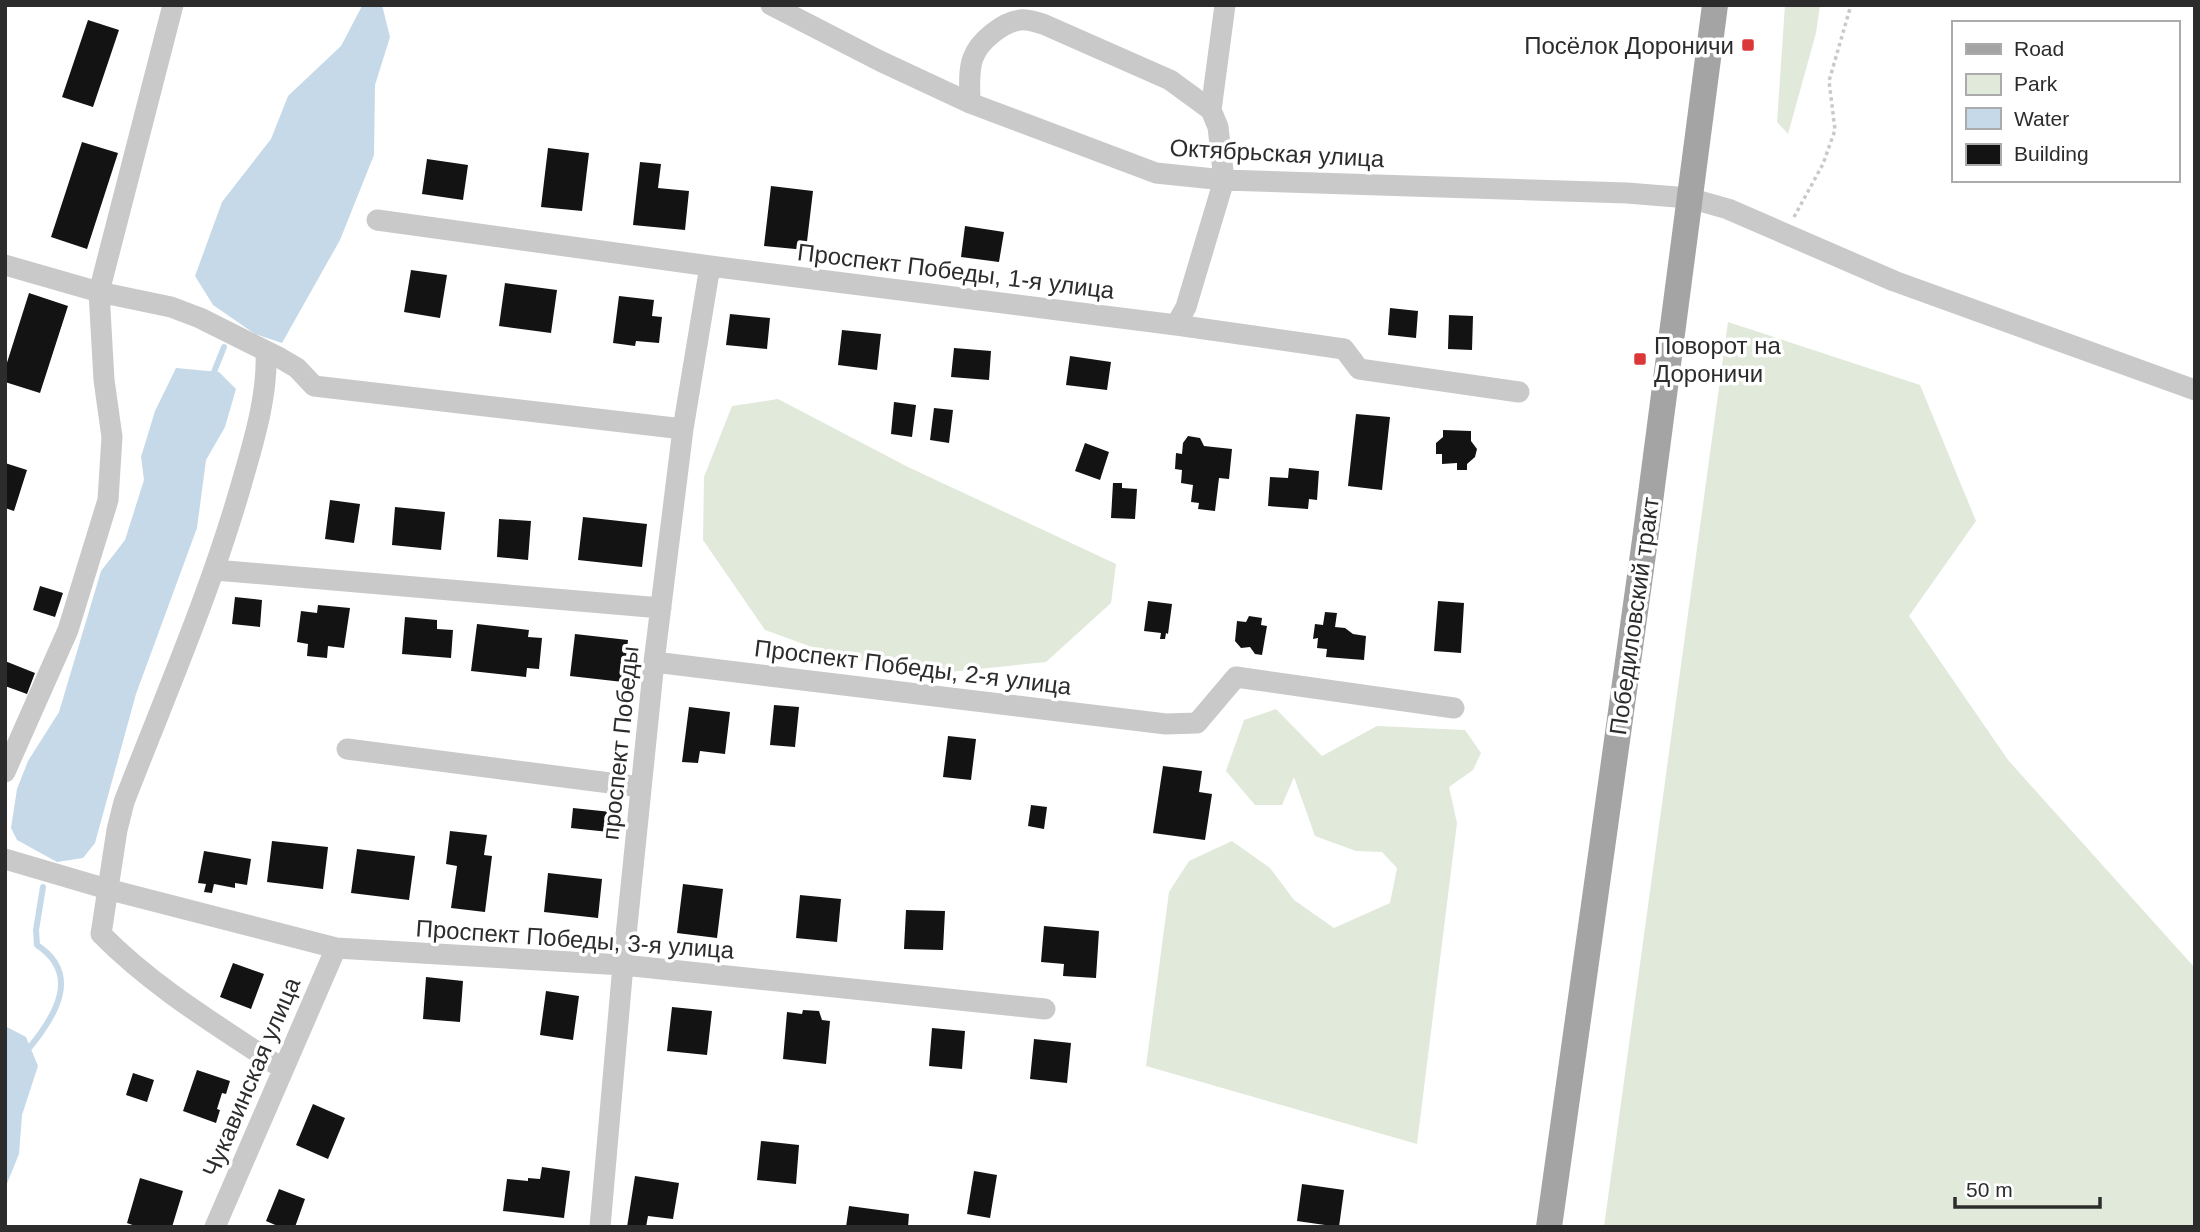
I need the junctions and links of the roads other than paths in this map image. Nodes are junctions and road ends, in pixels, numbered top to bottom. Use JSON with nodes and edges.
{"nodes":[{"id":1,"x":173,"y":5,"type":"edge"},
{"id":2,"x":771,"y":5,"type":"edge"},
{"id":3,"x":1225,"y":5,"type":"edge"},
{"id":4,"x":1715,"y":5,"type":"edge"},
{"id":5,"x":971,"y":103,"type":"junction"},
{"id":6,"x":1211,"y":110,"type":"junction"},
{"id":7,"x":1224,"y":180,"type":"junction"},
{"id":8,"x":1689,"y":198,"type":"junction"},
{"id":9,"x":377,"y":220,"type":"dead end"},
{"id":10,"x":5,"y":265,"type":"edge"},
{"id":11,"x":710,"y":266,"type":"junction"},
{"id":12,"x":99,"y":292,"type":"junction"},
{"id":13,"x":1176,"y":325,"type":"junction"},
{"id":14,"x":266,"y":351,"type":"junction"},
{"id":15,"x":2195,"y":390,"type":"edge"},
{"id":16,"x":1519,"y":392,"type":"dead end"},
{"id":17,"x":683,"y":429,"type":"junction"},
{"id":18,"x":215,"y":570,"type":"junction"},
{"id":19,"x":661,"y":608,"type":"junction"},
{"id":20,"x":654,"y":662,"type":"junction"},
{"id":21,"x":1454,"y":708,"type":"dead end"},
{"id":22,"x":347,"y":749,"type":"dead end"},
{"id":23,"x":5,"y":772,"type":"edge"},
{"id":24,"x":641,"y":787,"type":"junction"},
{"id":25,"x":5,"y":859,"type":"edge"},
{"id":26,"x":107,"y":889,"type":"junction"},
{"id":27,"x":335,"y":948,"type":"junction"},
{"id":28,"x":623,"y":965,"type":"junction"},
{"id":29,"x":1045,"y":1009,"type":"dead end"},
{"id":30,"x":283,"y":1069,"type":"junction"},
{"id":31,"x":215,"y":1227,"type":"edge"},
{"id":32,"x":600,"y":1227,"type":"edge"},
{"id":33,"x":1549,"y":1227,"type":"edge"}],
"edges":[{"from":1,"to":12,"type":"street"},
{"from":2,"to":5,"type":"street","name":"Октябрьская улица"},
{"from":3,"to":6,"type":"street"},
{"from":4,"to":8,"type":"main road","name":"Победиловский тракт"},
{"from":5,"to":6,"type":"street"},
{"from":5,"to":7,"type":"street","name":"Октябрьская улица"},
{"from":6,"to":7,"type":"street"},
{"from":7,"to":8,"type":"street","name":"Октябрьская улица"},
{"from":7,"to":13,"type":"street"},
{"from":8,"to":15,"type":"street","name":"Октябрьская улица"},
{"from":8,"to":33,"type":"main road","name":"Победиловский тракт"},
{"from":9,"to":11,"type":"street","name":"Проспект Победы, 1-я улица"},
{"from":10,"to":12,"type":"street"},
{"from":11,"to":13,"type":"street","name":"Проспект Победы, 1-я улица"},
{"from":11,"to":17,"type":"street","name":"проспект Победы"},
{"from":12,"to":14,"type":"street"},
{"from":12,"to":23,"type":"street"},
{"from":13,"to":16,"type":"street","name":"Проспект Победы, 1-я улица"},
{"from":14,"to":17,"type":"street"},
{"from":14,"to":18,"type":"street"},
{"from":17,"to":19,"type":"street","name":"проспект Победы"},
{"from":18,"to":19,"type":"street"},
{"from":18,"to":26,"type":"street"},
{"from":19,"to":20,"type":"street","name":"проспект Победы"},
{"from":20,"to":21,"type":"street","name":"Проспект Победы, 2-я улица"},
{"from":20,"to":24,"type":"street","name":"проспект Победы"},
{"from":22,"to":24,"type":"street"},
{"from":24,"to":28,"type":"street","name":"проспект Победы"},
{"from":25,"to":26,"type":"street","name":"Проспект Победы, 3-я улица"},
{"from":26,"to":27,"type":"street","name":"Проспект Победы, 3-я улица"},
{"from":26,"to":30,"type":"street"},
{"from":27,"to":28,"type":"street","name":"Проспект Победы, 3-я улица"},
{"from":27,"to":30,"type":"street","name":"Чукавинская улица"},
{"from":28,"to":29,"type":"street","name":"Проспект Победы, 3-я улица"},
{"from":28,"to":32,"type":"street","name":"проспект Победы"},
{"from":30,"to":31,"type":"street","name":"Чукавинская улица"}]}
